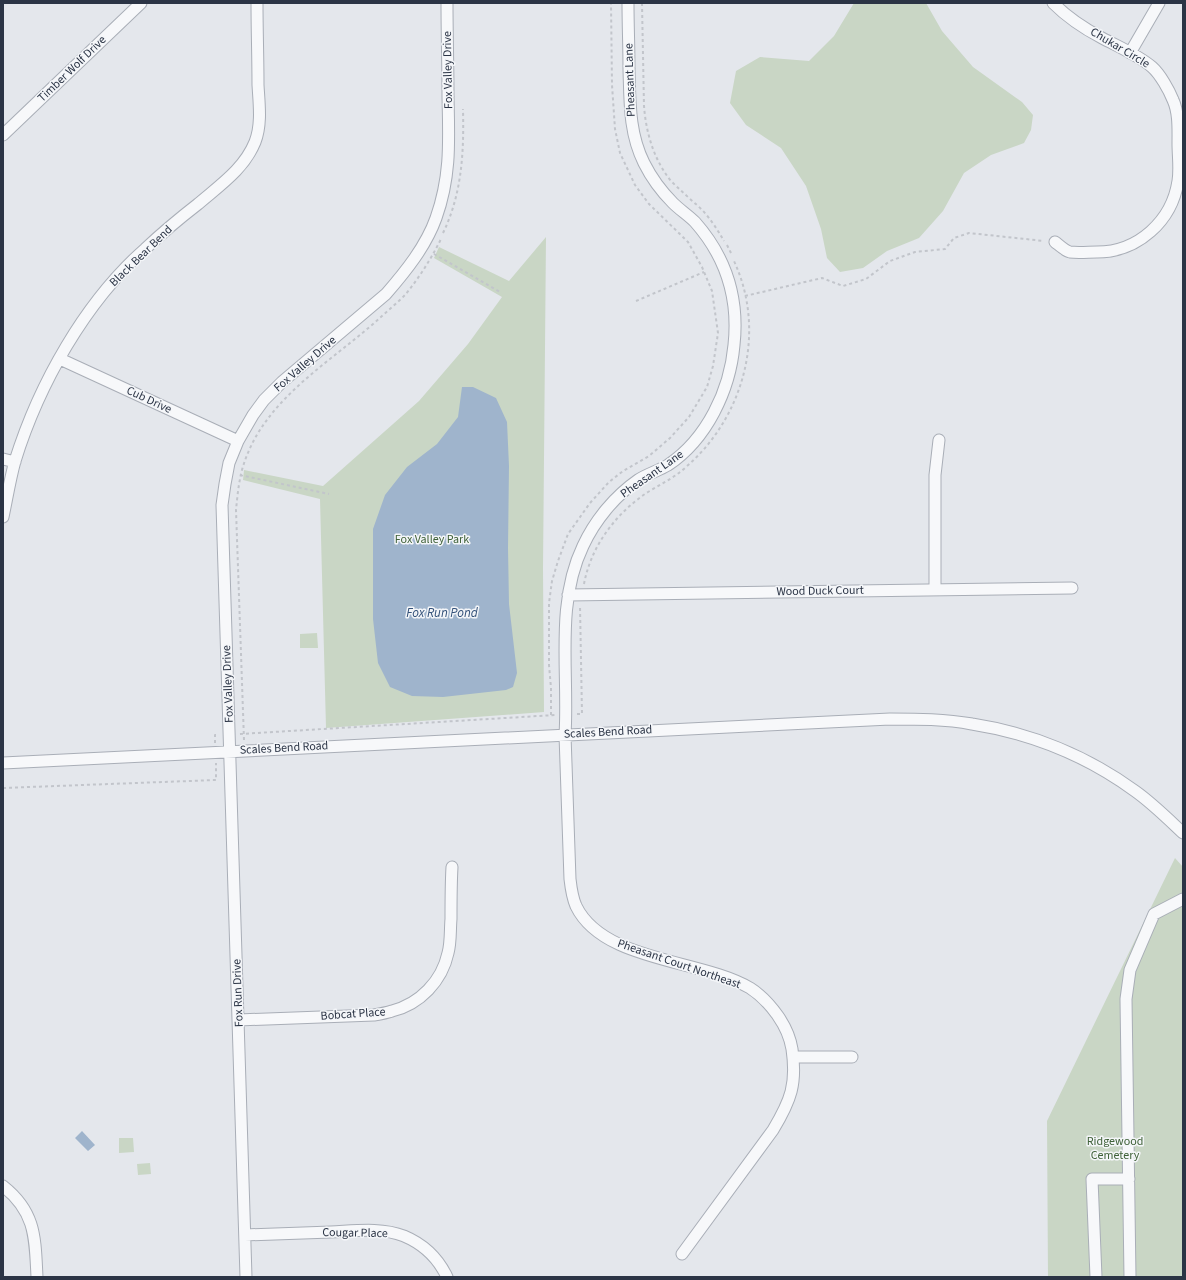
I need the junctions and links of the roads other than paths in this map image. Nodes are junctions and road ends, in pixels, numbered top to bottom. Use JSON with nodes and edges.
{"nodes":[{"id":1,"x":141,"y":3,"type":"edge"},
{"id":2,"x":257,"y":3,"type":"edge"},
{"id":3,"x":447,"y":3,"type":"edge"},
{"id":4,"x":628,"y":3,"type":"edge"},
{"id":5,"x":1053,"y":3,"type":"edge"},
{"id":6,"x":1159,"y":3,"type":"edge"},
{"id":7,"x":1130,"y":53,"type":"junction"},
{"id":8,"x":3,"y":135,"type":"edge"},
{"id":9,"x":1055,"y":242,"type":"road end"},
{"id":10,"x":60,"y":359,"type":"junction"},
{"id":11,"x":939,"y":440,"type":"dead end"},
{"id":12,"x":238,"y":441,"type":"junction"},
{"id":13,"x":3,"y":459,"type":"edge"},
{"id":14,"x":15,"y":462,"type":"junction"},
{"id":15,"x":3,"y":517,"type":"edge"},
{"id":16,"x":1072,"y":588,"type":"dead end"},
{"id":17,"x":935,"y":590,"type":"junction"},
{"id":18,"x":568,"y":595,"type":"junction"},
{"id":19,"x":565,"y":735,"type":"junction"},
{"id":20,"x":231,"y":751,"type":"junction"},
{"id":21,"x":3,"y":763,"type":"edge"},
{"id":22,"x":1183,"y":833,"type":"edge"},
{"id":23,"x":452,"y":867,"type":"dead end"},
{"id":24,"x":1183,"y":899,"type":"edge"},
{"id":25,"x":238,"y":1020,"type":"junction"},
{"id":26,"x":793,"y":1057,"type":"junction"},
{"id":27,"x":852,"y":1057,"type":"dead end"},
{"id":28,"x":1129,"y":1179,"type":"junction"},
{"id":29,"x":3,"y":1186,"type":"edge"},
{"id":30,"x":245,"y":1235,"type":"junction"},
{"id":31,"x":682,"y":1254,"type":"dead end"},
{"id":32,"x":37,"y":1277,"type":"edge"},
{"id":33,"x":246,"y":1277,"type":"edge"},
{"id":34,"x":447,"y":1277,"type":"edge"},
{"id":35,"x":1096,"y":1277,"type":"edge"},
{"id":36,"x":1130,"y":1277,"type":"edge"}],
"edges":[{"from":1,"to":8,"type":"street","name":"Timber Wolf Drive"},
{"from":2,"to":10,"type":"street","name":"Black Bear Bend"},
{"from":3,"to":12,"type":"street","name":"Fox Valley Drive"},
{"from":4,"to":18,"type":"street","name":"Pheasant Lane"},
{"from":5,"to":7,"type":"street","name":"Chukar Circle"},
{"from":6,"to":7,"type":"street"},
{"from":7,"to":9,"type":"street","name":"Chukar Circle"},
{"from":10,"to":12,"type":"street","name":"Cub Drive"},
{"from":10,"to":14,"type":"street","name":"Black Bear Bend"},
{"from":11,"to":17,"type":"street"},
{"from":12,"to":20,"type":"street","name":"Fox Valley Drive"},
{"from":13,"to":14,"type":"street"},
{"from":14,"to":15,"type":"street","name":"Black Bear Bend"},
{"from":16,"to":17,"type":"street","name":"Wood Duck Court"},
{"from":17,"to":18,"type":"street","name":"Wood Duck Court"},
{"from":18,"to":19,"type":"street","name":"Pheasant Lane"},
{"from":19,"to":20,"type":"street","name":"Scales Bend Road"},
{"from":19,"to":22,"type":"street","name":"Scales Bend Road"},
{"from":19,"to":26,"type":"street","name":"Pheasant Court Northeast"},
{"from":20,"to":21,"type":"street","name":"Scales Bend Road"},
{"from":20,"to":25,"type":"street","name":"Fox Run Drive"},
{"from":23,"to":25,"type":"street","name":"Bobcat Place"},
{"from":24,"to":28,"type":"street"},
{"from":25,"to":30,"type":"street","name":"Fox Run Drive"},
{"from":26,"to":27,"type":"street"},
{"from":26,"to":31,"type":"street","name":"Pheasant Court Northeast"},
{"from":28,"to":35,"type":"street"},
{"from":28,"to":36,"type":"street"},
{"from":29,"to":32,"type":"street"},
{"from":30,"to":33,"type":"street","name":"Fox Run Drive"},
{"from":30,"to":34,"type":"street","name":"Cougar Place"}]}
